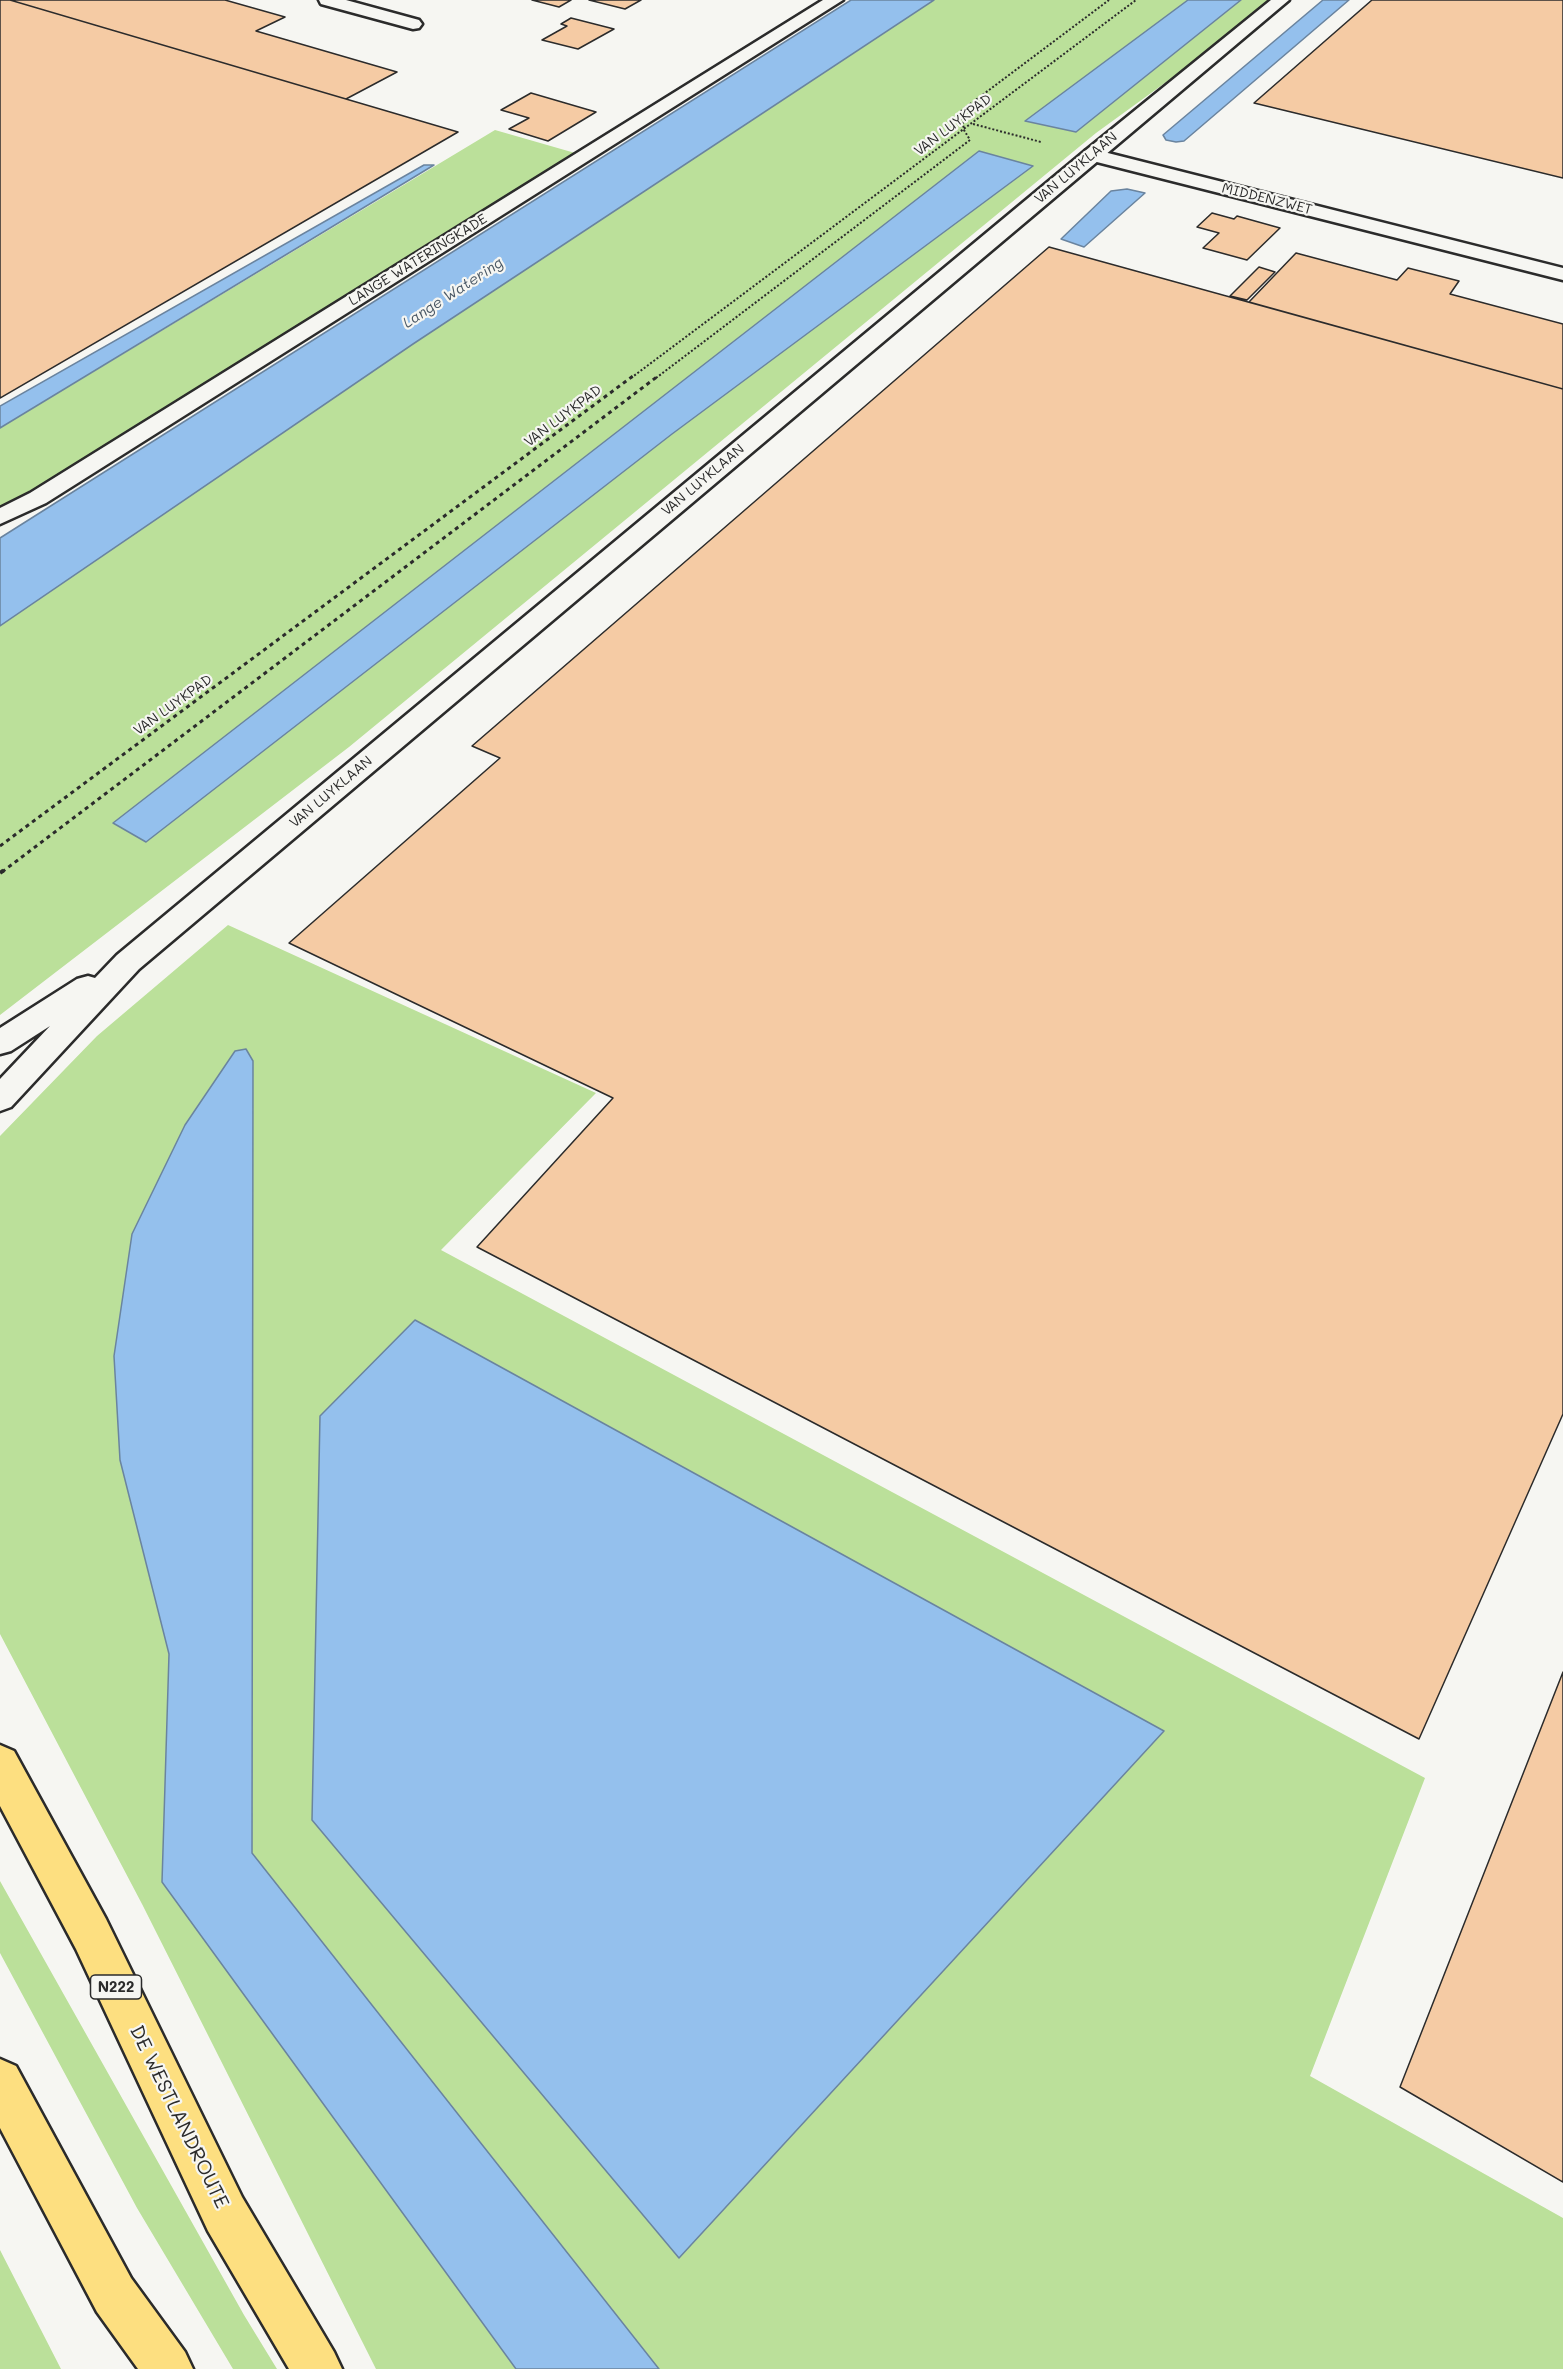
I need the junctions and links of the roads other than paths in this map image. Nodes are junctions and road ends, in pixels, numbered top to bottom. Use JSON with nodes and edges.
{"nodes":[{"id":1,"x":327,"y":0,"type":"edge"},
{"id":2,"x":835,"y":0,"type":"edge"},
{"id":3,"x":1281,"y":0,"type":"edge"},
{"id":4,"x":413,"y":24,"type":"dead end"},
{"id":5,"x":1092,"y":155,"type":"junction"},
{"id":6,"x":1563,"y":274,"type":"edge"},
{"id":7,"x":0,"y":517,"type":"edge"},
{"id":8,"x":128,"y":962,"type":"junction"},
{"id":9,"x":0,"y":1043,"type":"edge"},
{"id":10,"x":0,"y":1099,"type":"edge"},
{"id":11,"x":0,"y":1765,"type":"edge"},
{"id":12,"x":0,"y":2082,"type":"edge"},
{"id":13,"x":168,"y":2369,"type":"edge"},
{"id":14,"x":317,"y":2369,"type":"edge"}],
"edges":[{"from":1,"to":4,"type":"street"},
{"from":2,"to":7,"type":"street","name":"LANGE WATERINGKADE"},
{"from":3,"to":5,"type":"street","name":"VAN LUYKLAAN"},
{"from":5,"to":6,"type":"street","name":"MIDDENZWET"},
{"from":5,"to":8,"type":"street","name":"VAN LUYKLAAN"},
{"from":8,"to":9,"type":"street","name":"VAN LUYKLAAN"},
{"from":8,"to":10,"type":"street","name":"VAN LUYKLAAN"},
{"from":11,"to":14,"type":"main road","name":"DE WESTLANDROUTE","number":"N222"},
{"from":12,"to":13,"type":"main road"}]}
